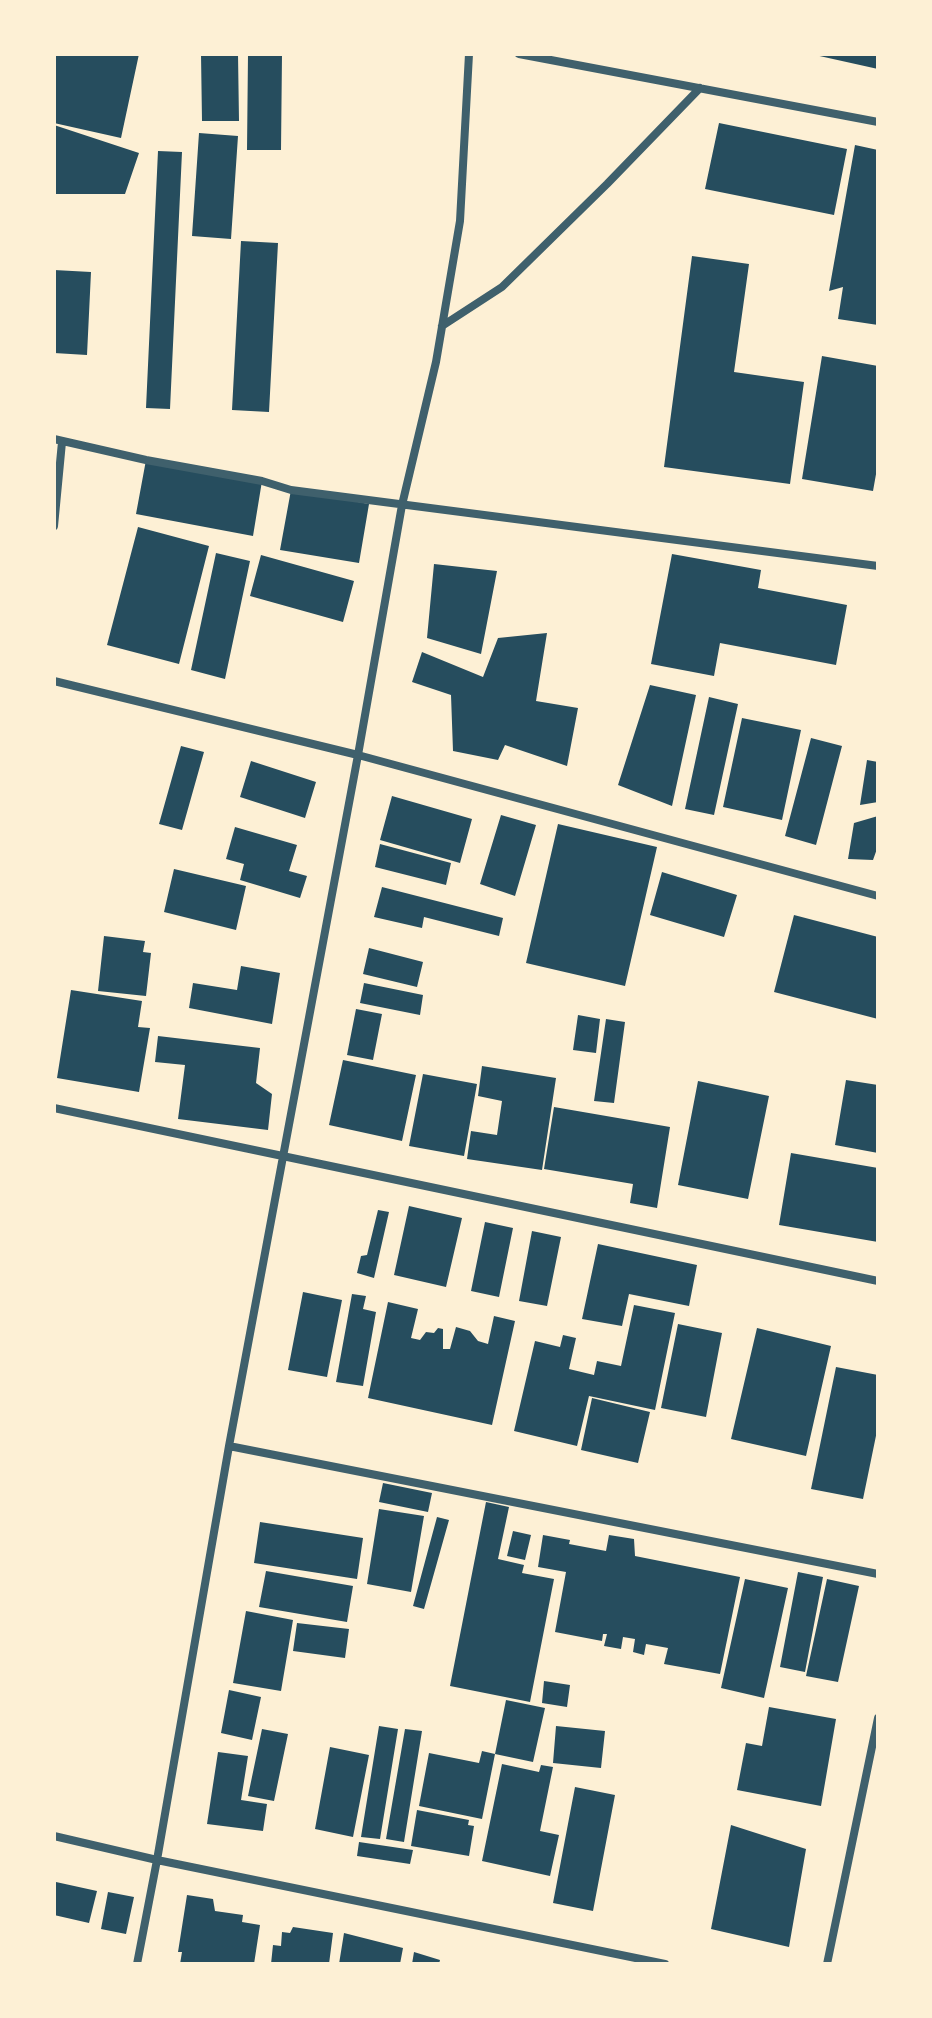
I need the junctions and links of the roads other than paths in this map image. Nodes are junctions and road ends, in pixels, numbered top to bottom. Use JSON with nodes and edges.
{"nodes":[{"id":1,"x":469,"y":54,"type":"edge"},
{"id":2,"x":519,"y":54,"type":"edge"},
{"id":3,"x":700,"y":88,"type":"junction"},
{"id":4,"x":878,"y":122,"type":"edge"},
{"id":5,"x":442,"y":326,"type":"junction"},
{"id":6,"x":58,"y":440,"type":"edge"},
{"id":7,"x":402,"y":505,"type":"junction"},
{"id":8,"x":54,"y":526,"type":"edge"},
{"id":9,"x":878,"y":566,"type":"edge"},
{"id":10,"x":54,"y":681,"type":"edge"},
{"id":11,"x":358,"y":755,"type":"junction"},
{"id":12,"x":878,"y":896,"type":"edge"},
{"id":13,"x":54,"y":1108,"type":"edge"},
{"id":14,"x":283,"y":1157,"type":"junction"},
{"id":15,"x":878,"y":1281,"type":"edge"},
{"id":16,"x":229,"y":1446,"type":"junction"},
{"id":17,"x":878,"y":1574,"type":"edge"},
{"id":18,"x":878,"y":1718,"type":"edge"},
{"id":19,"x":54,"y":1836,"type":"edge"},
{"id":20,"x":157,"y":1860,"type":"junction"},
{"id":21,"x":137,"y":1964,"type":"edge"},
{"id":22,"x":665,"y":1964,"type":"edge"},
{"id":23,"x":827,"y":1964,"type":"edge"}],
"edges":[{"from":1,"to":5,"type":"street"},
{"from":2,"to":3,"type":"street"},
{"from":3,"to":4,"type":"street"},
{"from":3,"to":5,"type":"street"},
{"from":5,"to":7,"type":"street"},
{"from":6,"to":7,"type":"street"},
{"from":6,"to":8,"type":"street"},
{"from":7,"to":9,"type":"street"},
{"from":7,"to":11,"type":"street"},
{"from":10,"to":11,"type":"street"},
{"from":11,"to":12,"type":"street"},
{"from":11,"to":14,"type":"street"},
{"from":13,"to":14,"type":"street"},
{"from":14,"to":15,"type":"street"},
{"from":14,"to":16,"type":"street"},
{"from":16,"to":17,"type":"street"},
{"from":16,"to":20,"type":"street"},
{"from":18,"to":23,"type":"street"},
{"from":19,"to":20,"type":"street"},
{"from":20,"to":21,"type":"street"},
{"from":20,"to":22,"type":"street"}]}
